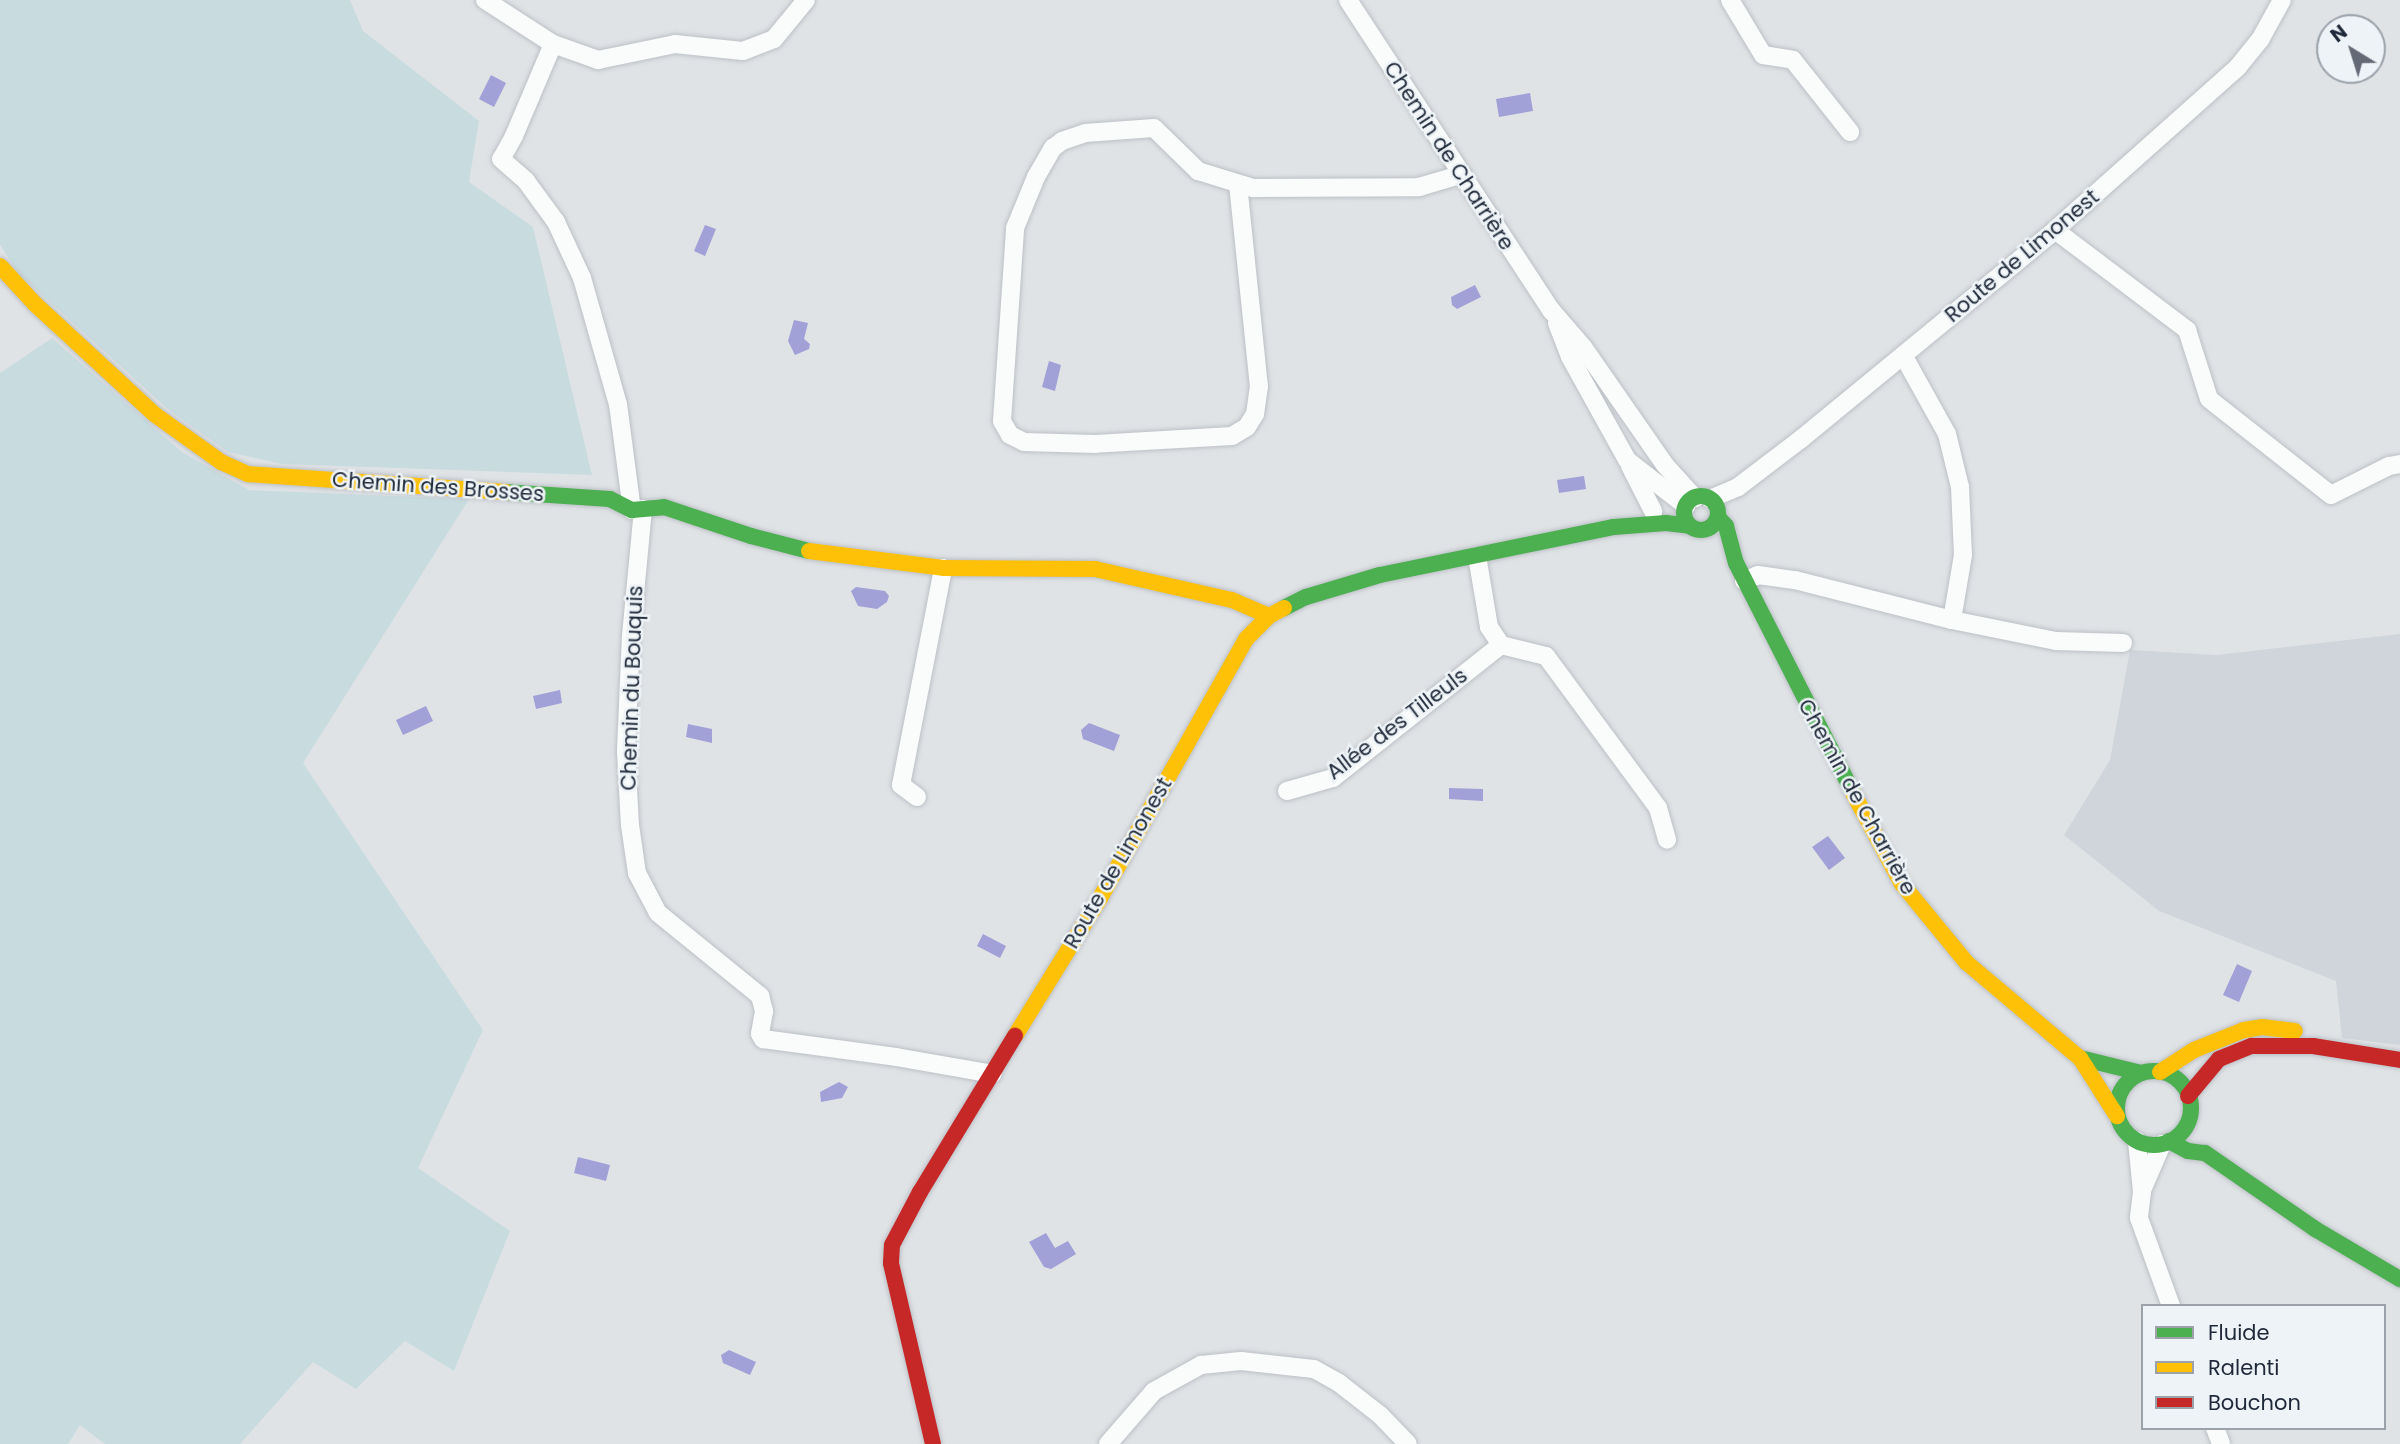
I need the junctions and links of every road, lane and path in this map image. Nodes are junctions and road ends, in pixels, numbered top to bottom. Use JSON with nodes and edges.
{"nodes":[{"id":1,"x":485,"y":0,"type":"edge"},
{"id":2,"x":806,"y":0,"type":"edge"},
{"id":3,"x":1348,"y":0,"type":"edge"},
{"id":4,"x":1730,"y":0,"type":"edge"},
{"id":5,"x":2282,"y":0,"type":"edge"},
{"id":6,"x":553,"y":44,"type":"junction"},
{"id":7,"x":1850,"y":132,"type":"dead end"},
{"id":8,"x":1460,"y":175,"type":"junction"},
{"id":9,"x":1238,"y":184,"type":"junction"},
{"id":10,"x":2055,"y":230,"type":"junction"},
{"id":11,"x":0,"y":266,"type":"edge"},
{"id":12,"x":1551,"y":310,"type":"junction"},
{"id":13,"x":1903,"y":355,"type":"junction"},
{"id":14,"x":1627,"y":460,"type":"junction"},
{"id":15,"x":2400,"y":464,"type":"edge"},
{"id":16,"x":637,"y":509,"type":"junction"},
{"id":17,"x":1653,"y":511,"type":"junction"},
{"id":18,"x":1701,"y":512,"type":"junction"},
{"id":19,"x":1614,"y":527,"type":"junction"},
{"id":20,"x":1477,"y":556,"type":"junction"},
{"id":21,"x":943,"y":568,"type":"junction"},
{"id":22,"x":1744,"y":580,"type":"junction"},
{"id":23,"x":1269,"y":617,"type":"junction"},
{"id":24,"x":1952,"y":620,"type":"junction"},
{"id":25,"x":2123,"y":643,"type":"dead end"},
{"id":26,"x":1501,"y":645,"type":"junction"},
{"id":27,"x":1287,"y":791,"type":"dead end"},
{"id":28,"x":917,"y":797,"type":"dead end"},
{"id":29,"x":1667,"y":840,"type":"dead end"},
{"id":30,"x":2344,"y":1051,"type":"junction"},
{"id":31,"x":2080,"y":1058,"type":"junction"},
{"id":32,"x":2400,"y":1060,"type":"edge"},
{"id":33,"x":2160,"y":1072,"type":"junction"},
{"id":34,"x":2141,"y":1073,"type":"junction"},
{"id":35,"x":993,"y":1074,"type":"junction"},
{"id":36,"x":2188,"y":1096,"type":"junction"},
{"id":37,"x":2190,"y":1114,"type":"junction"},
{"id":38,"x":2117,"y":1116,"type":"junction"},
{"id":39,"x":2137,"y":1141,"type":"junction"},
{"id":40,"x":2166,"y":1143,"type":"junction"},
{"id":41,"x":2205,"y":1153,"type":"junction"},
{"id":42,"x":2142,"y":1192,"type":"junction"},
{"id":43,"x":2400,"y":1279,"type":"edge"},
{"id":44,"x":2170,"y":1304,"type":"edge"},
{"id":45,"x":933,"y":1444,"type":"edge"},
{"id":46,"x":1108,"y":1444,"type":"edge"},
{"id":47,"x":1408,"y":1444,"type":"edge"}],
"edges":[{"from":1,"to":6,"type":"street"},
{"from":2,"to":6,"type":"street"},
{"from":3,"to":8,"type":"street","name":"Chemin de Charrière"},
{"from":4,"to":7,"type":"street"},
{"from":5,"to":10,"type":"street","name":"Route de Limonest"},
{"from":6,"to":16,"type":"street","name":"Chemin du Bouquis"},
{"from":8,"to":9,"type":"street"},
{"from":8,"to":12,"type":"street","name":"Chemin de Charrière"},
{"from":9,"to":9,"type":"street"},
{"from":10,"to":13,"type":"street","name":"Route de Limonest"},
{"from":10,"to":15,"type":"street"},
{"from":11,"to":16,"type":"street","name":"Chemin des Brosses"},
{"from":12,"to":14,"type":"street","name":"Chemin de Charrière"},
{"from":12,"to":18,"type":"street","name":"Chemin de Charrière"},
{"from":13,"to":18,"type":"street","name":"Route de Limonest"},
{"from":13,"to":24,"type":"street"},
{"from":14,"to":17,"type":"street","name":"Chemin de Charrière"},
{"from":14,"to":18,"type":"street","name":"Chemin de Charrière"},
{"from":16,"to":21,"type":"street","name":"Chemin des Brosses"},
{"from":16,"to":35,"type":"street","name":"Chemin du Bouquis"},
{"from":17,"to":18,"type":"street","name":"Route de Limonest"},
{"from":17,"to":19,"type":"street","name":"Route de Limonest"},
{"from":18,"to":19,"type":"street","name":"Route de Limonest"},
{"from":18,"to":22,"type":"street","name":"Chemin de Charrière"},
{"from":19,"to":20,"type":"street","name":"Route de Limonest"},
{"from":20,"to":23,"type":"street","name":"Route de Limonest"},
{"from":20,"to":26,"type":"street"},
{"from":21,"to":23,"type":"street","name":"Chemin des Brosses"},
{"from":21,"to":28,"type":"street"},
{"from":22,"to":24,"type":"street"},
{"from":22,"to":31,"type":"street","name":"Chemin de Charrière"},
{"from":23,"to":35,"type":"street","name":"Route de Limonest"},
{"from":24,"to":25,"type":"street"},
{"from":26,"to":27,"type":"street","name":"Allée des Tilleuls"},
{"from":26,"to":29,"type":"street"},
{"from":30,"to":32,"type":"street"},
{"from":30,"to":33,"type":"street"},
{"from":30,"to":36,"type":"street"},
{"from":31,"to":34,"type":"street","name":"Chemin de Charrière"},
{"from":31,"to":38,"type":"street","name":"Chemin de Charrière"},
{"from":33,"to":34,"type":"street"},
{"from":33,"to":36,"type":"street"},
{"from":34,"to":38,"type":"street"},
{"from":35,"to":45,"type":"street","name":"Route de Limonest"},
{"from":36,"to":37,"type":"street"},
{"from":37,"to":40,"type":"street"},
{"from":37,"to":41,"type":"street"},
{"from":38,"to":39,"type":"street"},
{"from":39,"to":40,"type":"street"},
{"from":39,"to":42,"type":"street"},
{"from":40,"to":41,"type":"street"},
{"from":40,"to":42,"type":"street"},
{"from":41,"to":43,"type":"street"},
{"from":42,"to":44,"type":"street"},
{"from":46,"to":47,"type":"street"}]}
